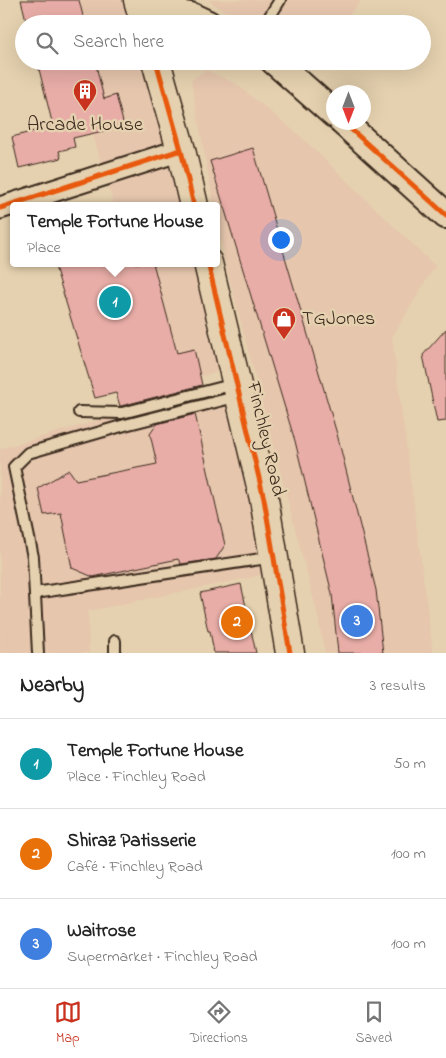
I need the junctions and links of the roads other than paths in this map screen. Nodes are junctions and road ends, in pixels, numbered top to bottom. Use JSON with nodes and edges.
{"nodes":[{"id":1,"x":280,"y":0,"type":"edge"},
{"id":2,"x":141,"y":11,"type":"edge"},
{"id":3,"x":181,"y":15,"type":"edge"},
{"id":4,"x":271,"y":15,"type":"edge"},
{"id":5,"x":159,"y":70,"type":"edge"},
{"id":6,"x":284,"y":70,"type":"edge"},
{"id":7,"x":326,"y":107,"type":"edge"},
{"id":8,"x":352,"y":130,"type":"edge"},
{"id":9,"x":181,"y":150,"type":"junction"},
{"id":10,"x":19,"y":202,"type":"edge"},
{"id":11,"x":193,"y":202,"type":"edge"},
{"id":12,"x":446,"y":215,"type":"edge"},
{"id":13,"x":209,"y":267,"type":"edge"},
{"id":14,"x":238,"y":390,"type":"junction"},
{"id":15,"x":79,"y":412,"type":"dead end"},
{"id":16,"x":274,"y":557,"type":"junction"},
{"id":17,"x":35,"y":593,"type":"junction"},
{"id":18,"x":115,"y":641,"type":"dead end"},
{"id":19,"x":38,"y":653,"type":"edge"},
{"id":20,"x":115,"y":653,"type":"edge"},
{"id":21,"x":290,"y":653,"type":"edge"}],
"edges":[{"from":1,"to":4,"type":"lane"},
{"from":2,"to":3,"type":"street"},
{"from":5,"to":9,"type":"main road"},
{"from":6,"to":7,"type":"street"},
{"from":8,"to":12,"type":"street"},
{"from":9,"to":10,"type":"street"},
{"from":9,"to":11,"type":"main road"},
{"from":13,"to":14,"type":"main road","name":"Finchley Road"},
{"from":14,"to":15,"type":"lane"},
{"from":14,"to":16,"type":"main road","name":"Finchley Road"},
{"from":14,"to":17,"type":"lane"},
{"from":16,"to":17,"type":"lane"},
{"from":16,"to":21,"type":"main road","name":"Finchley Road"},
{"from":17,"to":19,"type":"lane"},
{"from":18,"to":20,"type":"lane"}]}
